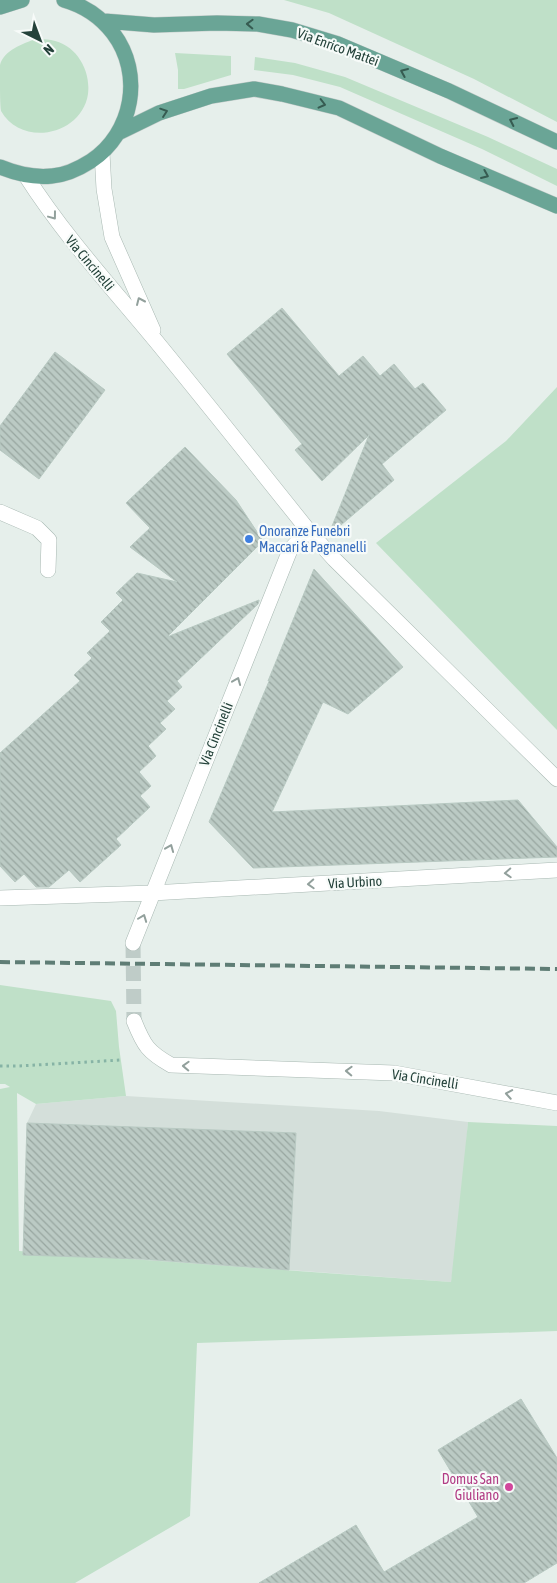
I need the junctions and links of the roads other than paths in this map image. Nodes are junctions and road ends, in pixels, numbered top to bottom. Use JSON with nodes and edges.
{"nodes":[{"id":1,"x":22,"y":0,"type":"edge"},
{"id":2,"x":64,"y":0,"type":"edge"},
{"id":3,"x":0,"y":7,"type":"edge"},
{"id":4,"x":104,"y":21,"type":"junction"},
{"id":5,"x":120,"y":132,"type":"junction"},
{"id":6,"x":557,"y":142,"type":"edge"},
{"id":7,"x":102,"y":153,"type":"junction"},
{"id":8,"x":0,"y":167,"type":"edge"},
{"id":9,"x":26,"y":176,"type":"junction"},
{"id":10,"x":557,"y":206,"type":"edge"},
{"id":11,"x":160,"y":345,"type":"junction"},
{"id":12,"x":0,"y":512,"type":"edge"},
{"id":13,"x":308,"y":530,"type":"junction"},
{"id":14,"x":48,"y":570,"type":"dead end"},
{"id":15,"x":557,"y":779,"type":"edge"},
{"id":16,"x":557,"y":870,"type":"edge"},
{"id":17,"x":152,"y":893,"type":"junction"},
{"id":18,"x":0,"y":898,"type":"edge"},
{"id":19,"x":133,"y":942,"type":"tunnel mouth"},
{"id":20,"x":134,"y":1021,"type":"tunnel mouth"},
{"id":21,"x":557,"y":1103,"type":"edge"}],
"edges":[{"from":1,"to":3,"type":"main road"},
{"from":2,"to":4,"type":"main road","name":"Via Enrico Mattei"},
{"from":4,"to":5,"type":"main road","name":"Via Enrico Mattei"},
{"from":6,"to":4,"type":"main road","name":"Via Enrico Mattei","one_way":true},
{"from":5,"to":7,"type":"main road","name":"Via Enrico Mattei"},
{"from":5,"to":10,"type":"main road","name":"Via Enrico Mattei","one_way":true},
{"from":7,"to":9,"type":"main road","name":"Via Enrico Mattei"},
{"from":11,"to":7,"type":"street","name":"Via Cincinelli","one_way":true},
{"from":8,"to":9,"type":"main road","name":"Via Enrico Mattei"},
{"from":9,"to":11,"type":"street","name":"Via Cincinelli","one_way":true},
{"from":11,"to":13,"type":"street","name":"Via Cincinelli"},
{"from":12,"to":14,"type":"street"},
{"from":13,"to":15,"type":"street","name":"Via Cincinelli"},
{"from":17,"to":13,"type":"street","name":"Via Cincinelli","one_way":true},
{"from":16,"to":17,"type":"street","name":"Via Urbino","one_way":true},
{"from":17,"to":18,"type":"street","name":"Via Urbino"},
{"from":19,"to":17,"type":"street","name":"Via Cincinelli","one_way":true},
{"from":21,"to":20,"type":"street","name":"Via Cincinelli","one_way":true}]}
